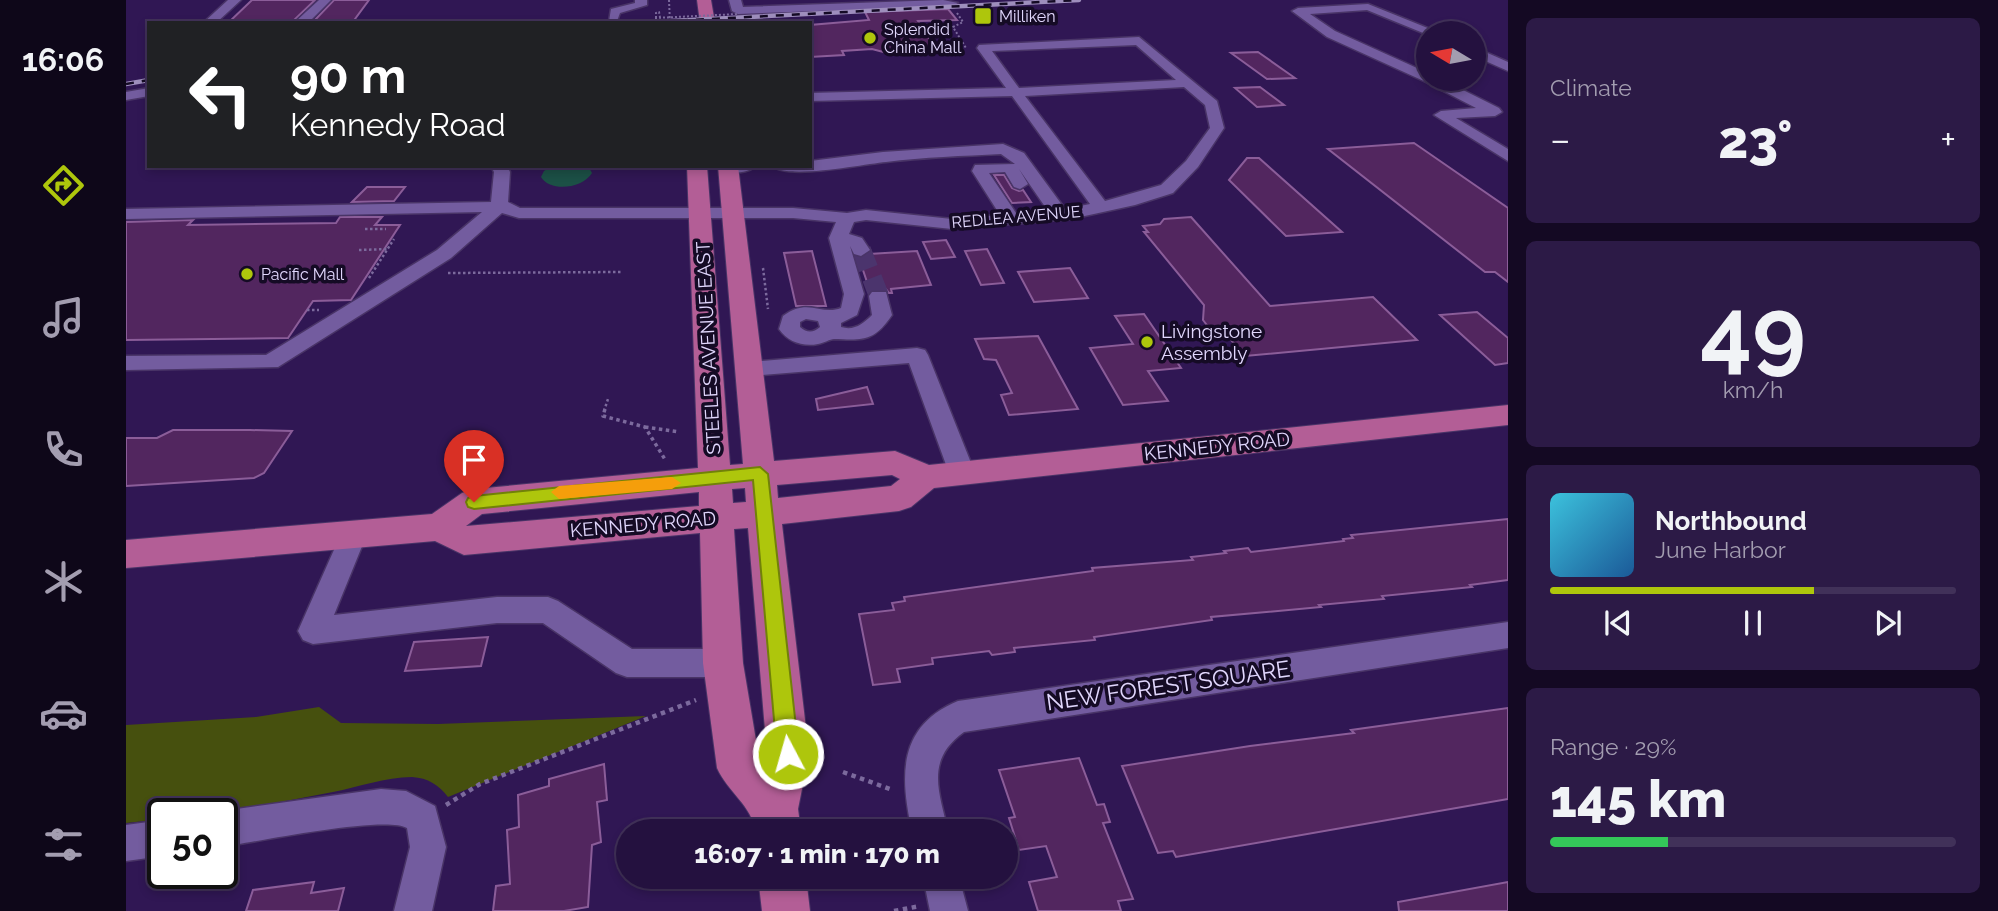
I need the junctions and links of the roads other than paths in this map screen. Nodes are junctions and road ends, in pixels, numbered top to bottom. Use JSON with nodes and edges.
{"nodes":[{"id":1,"x":235,"y":0,"type":"edge"},
{"id":2,"x":325,"y":0,"type":"edge"},
{"id":3,"x":641,"y":0,"type":"edge"},
{"id":4,"x":704,"y":0,"type":"edge"},
{"id":5,"x":735,"y":0,"type":"edge"},
{"id":6,"x":952,"y":3,"type":"dead end"},
{"id":7,"x":1394,"y":4,"type":"dead end"},
{"id":8,"x":1368,"y":7,"type":"junction"},
{"id":9,"x":1422,"y":15,"type":"dead end"},
{"id":10,"x":613,"y":19,"type":"dead end"},
{"id":11,"x":211,"y":21,"type":"edge"},
{"id":12,"x":303,"y":21,"type":"edge"},
{"id":13,"x":708,"y":21,"type":"edge"},
{"id":14,"x":1428,"y":21,"type":"edge"},
{"id":15,"x":1416,"y":23,"type":"edge"},
{"id":16,"x":1486,"y":57,"type":"edge"},
{"id":17,"x":1508,"y":67,"type":"edge"},
{"id":18,"x":1416,"y":72,"type":"edge"},
{"id":19,"x":1188,"y":83,"type":"junction"},
{"id":20,"x":1455,"y":91,"type":"edge"},
{"id":21,"x":147,"y":92,"type":"edge"},
{"id":22,"x":1016,"y":92,"type":"junction"},
{"id":23,"x":126,"y":96,"type":"edge"},
{"id":24,"x":1508,"y":96,"type":"edge"},
{"id":25,"x":812,"y":97,"type":"edge"},
{"id":26,"x":1488,"y":108,"type":"junction"},
{"id":27,"x":1508,"y":119,"type":"edge"},
{"id":28,"x":1508,"y":156,"type":"edge"},
{"id":29,"x":812,"y":166,"type":"edge"},
{"id":30,"x":500,"y":168,"type":"edge"},
{"id":31,"x":696,"y":168,"type":"edge"},
{"id":32,"x":735,"y":168,"type":"edge"},
{"id":33,"x":699,"y":205,"type":"junction"},
{"id":34,"x":126,"y":206,"type":"edge"},
{"id":35,"x":733,"y":207,"type":"junction"},
{"id":36,"x":1101,"y":207,"type":"junction"},
{"id":37,"x":499,"y":208,"type":"junction"},
{"id":38,"x":948,"y":208,"type":"dead end"},
{"id":39,"x":401,"y":209,"type":"junction"},
{"id":40,"x":126,"y":214,"type":"edge"},
{"id":41,"x":1051,"y":216,"type":"junction"},
{"id":42,"x":857,"y":217,"type":"junction"},
{"id":43,"x":1011,"y":219,"type":"junction"},
{"id":44,"x":986,"y":222,"type":"junction"},
{"id":45,"x":838,"y":236,"type":"junction"},
{"id":46,"x":861,"y":250,"type":"tunnel mouth"},
{"id":47,"x":878,"y":296,"type":"tunnel mouth"},
{"id":48,"x":126,"y":363,"type":"edge"},
{"id":49,"x":751,"y":369,"type":"junction"},
{"id":50,"x":1508,"y":415,"type":"edge"},
{"id":51,"x":962,"y":473,"type":"junction"},
{"id":52,"x":760,"y":474,"type":"junction"},
{"id":53,"x":926,"y":477,"type":"junction"},
{"id":54,"x":715,"y":479,"type":"junction"},
{"id":55,"x":763,"y":513,"type":"junction"},
{"id":56,"x":717,"y":518,"type":"junction"},
{"id":57,"x":439,"y":527,"type":"junction"},
{"id":58,"x":354,"y":534,"type":"junction"},
{"id":59,"x":126,"y":554,"type":"edge"},
{"id":60,"x":1508,"y":635,"type":"edge"},
{"id":61,"x":723,"y":663,"type":"junction"},
{"id":62,"x":776,"y":819,"type":"edge"},
{"id":63,"x":777,"y":819,"type":"edge"},
{"id":64,"x":927,"y":819,"type":"edge"},
{"id":65,"x":238,"y":828,"type":"edge"},
{"id":66,"x":147,"y":840,"type":"edge"},
{"id":67,"x":126,"y":843,"type":"edge"},
{"id":68,"x":783,"y":889,"type":"edge"},
{"id":69,"x":944,"y":889,"type":"edge"},
{"id":70,"x":412,"y":911,"type":"edge"},
{"id":71,"x":786,"y":911,"type":"edge"},
{"id":72,"x":949,"y":911,"type":"edge"}],
"edges":[{"from":1,"to":11,"type":"street"},
{"from":2,"to":12,"type":"street"},
{"from":3,"to":10,"type":"street"},
{"from":4,"to":13,"type":"main road"},
{"from":5,"to":6,"type":"street"},
{"from":7,"to":8,"type":"street"},
{"from":8,"to":15,"type":"street"},
{"from":8,"to":18,"type":"street"},
{"from":9,"to":14,"type":"street"},
{"from":16,"to":17,"type":"street"},
{"from":19,"to":22,"type":"street"},
{"from":19,"to":22,"type":"street"},
{"from":19,"to":36,"type":"street","name":"REDLEA AVENUE"},
{"from":20,"to":26,"type":"street"},
{"from":21,"to":23,"type":"street"},
{"from":22,"to":25,"type":"street"},
{"from":22,"to":36,"type":"street"},
{"from":24,"to":26,"type":"street"},
{"from":26,"to":27,"type":"street"},
{"from":26,"to":28,"type":"street"},
{"from":29,"to":41,"type":"street"},
{"from":30,"to":37,"type":"street"},
{"from":31,"to":33,"type":"main road","name":"STEELES AVENUE EAST"},
{"from":32,"to":35,"type":"main road","name":"STEELES AVENUE EAST"},
{"from":33,"to":35,"type":"street","name":"REDLEA AVENUE"},
{"from":33,"to":37,"type":"street","name":"REDLEA AVENUE"},
{"from":33,"to":54,"type":"main road","name":"STEELES AVENUE EAST"},
{"from":34,"to":39,"type":"street"},
{"from":35,"to":42,"type":"street","name":"REDLEA AVENUE"},
{"from":35,"to":49,"type":"main road","name":"STEELES AVENUE EAST"},
{"from":36,"to":41,"type":"street","name":"REDLEA AVENUE"},
{"from":37,"to":39,"type":"street","name":"REDLEA AVENUE"},
{"from":37,"to":48,"type":"street"},
{"from":38,"to":44,"type":"street"},
{"from":39,"to":40,"type":"street"},
{"from":41,"to":43,"type":"street","name":"REDLEA AVENUE"},
{"from":41,"to":43,"type":"street"},
{"from":42,"to":44,"type":"street","name":"REDLEA AVENUE"},
{"from":42,"to":45,"type":"street"},
{"from":43,"to":44,"type":"street","name":"REDLEA AVENUE"},
{"from":45,"to":46,"type":"street"},
{"from":45,"to":47,"type":"street"},
{"from":49,"to":51,"type":"street"},
{"from":49,"to":52,"type":"main road","name":"STEELES AVENUE EAST"},
{"from":50,"to":51,"type":"main road","name":"KENNEDY ROAD"},
{"from":51,"to":53,"type":"main road","name":"KENNEDY ROAD"},
{"from":52,"to":53,"type":"main road","name":"KENNEDY ROAD"},
{"from":52,"to":54,"type":"main road","name":"KENNEDY ROAD"},
{"from":52,"to":55,"type":"main road","name":"STEELES AVENUE EAST"},
{"from":53,"to":55,"type":"main road","name":"KENNEDY ROAD"},
{"from":54,"to":56,"type":"main road","name":"STEELES AVENUE EAST"},
{"from":54,"to":57,"type":"main road","name":"KENNEDY ROAD"},
{"from":55,"to":56,"type":"main road","name":"KENNEDY ROAD"},
{"from":55,"to":63,"type":"main road","name":"STEELES AVENUE EAST"},
{"from":56,"to":57,"type":"main road","name":"KENNEDY ROAD"},
{"from":56,"to":61,"type":"main road","name":"STEELES AVENUE EAST"},
{"from":57,"to":58,"type":"main road","name":"KENNEDY ROAD"},
{"from":58,"to":59,"type":"main road","name":"KENNEDY ROAD"},
{"from":58,"to":61,"type":"street"},
{"from":60,"to":64,"type":"street","name":"NEW FOREST SQUARE"},
{"from":61,"to":62,"type":"main road","name":"STEELES AVENUE EAST"},
{"from":65,"to":70,"type":"street"},
{"from":66,"to":67,"type":"street"},
{"from":68,"to":71,"type":"main road"},
{"from":69,"to":72,"type":"street"}]}
